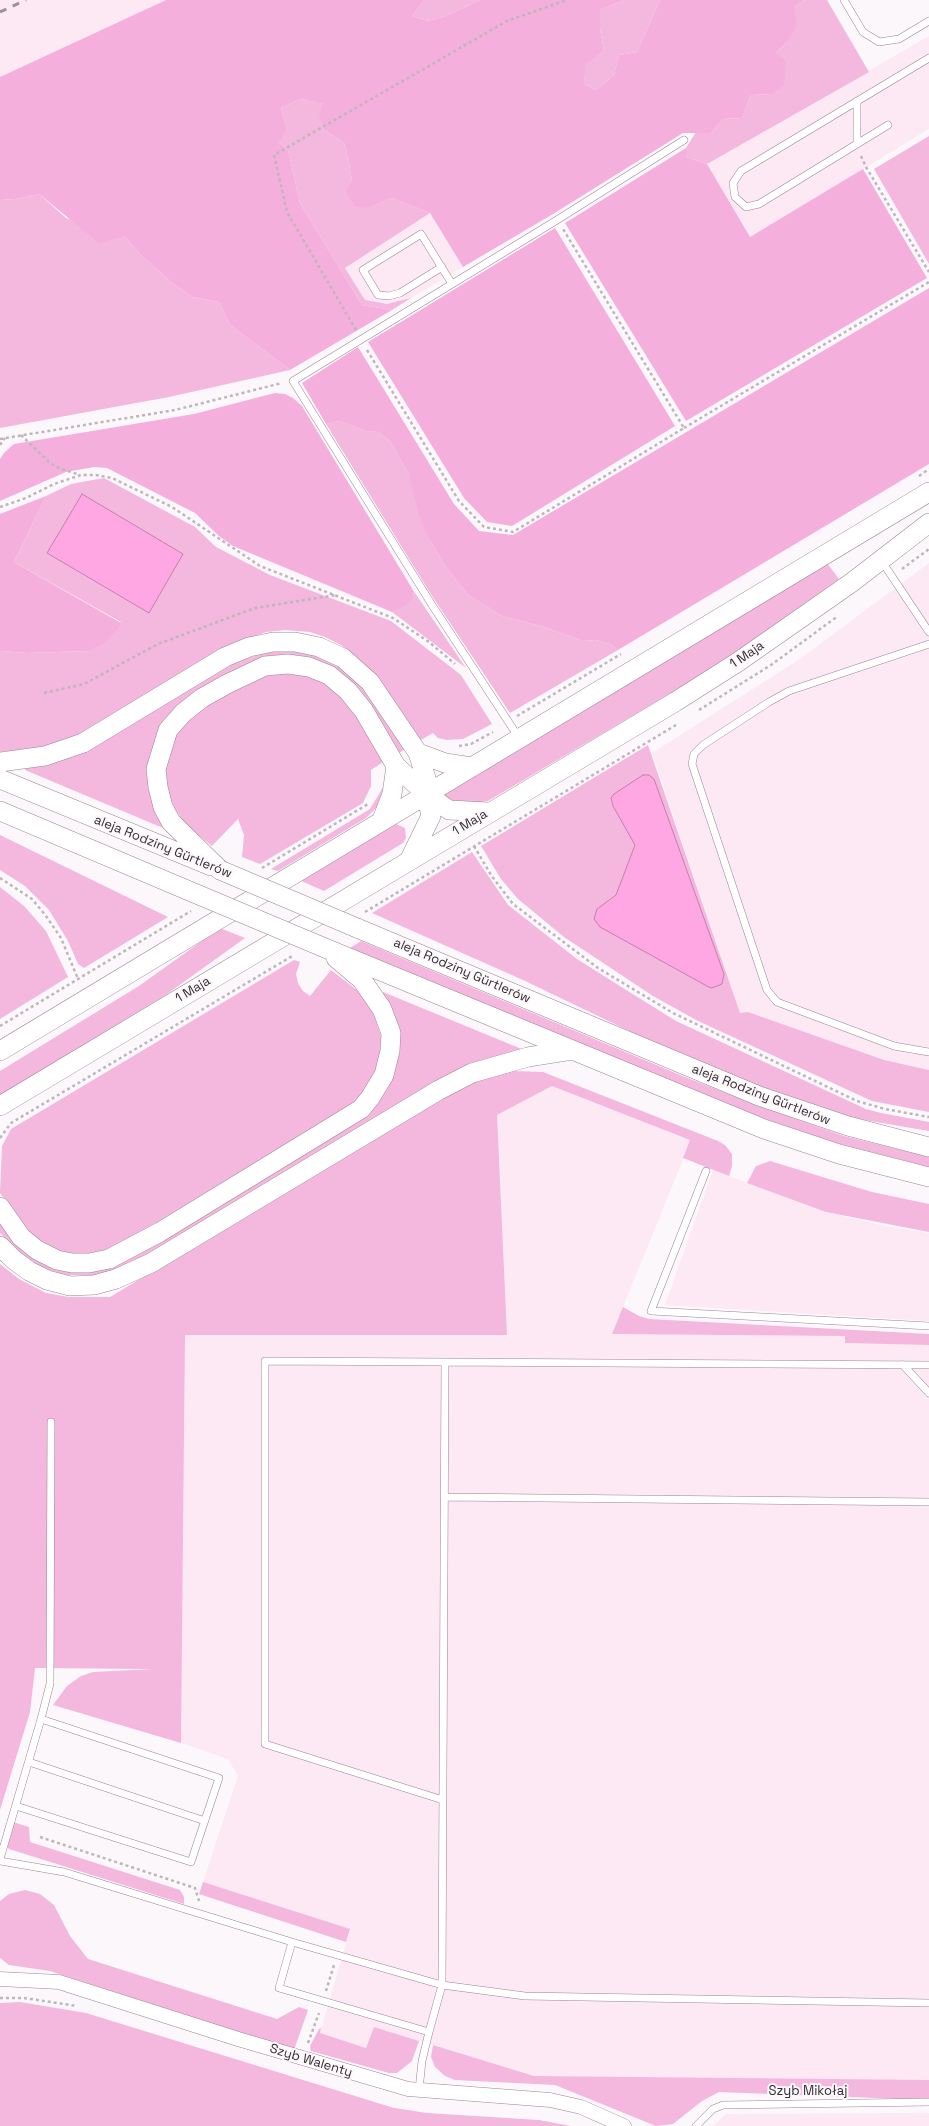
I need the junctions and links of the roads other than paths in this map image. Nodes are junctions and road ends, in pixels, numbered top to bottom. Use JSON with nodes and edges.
{"nodes":[{"id":1,"x":844,"y":0,"type":"edge"},
{"id":2,"x":929,"y":21,"type":"edge"},
{"id":3,"x":929,"y":58,"type":"edge"},
{"id":4,"x":857,"y":101,"type":"junction"},
{"id":5,"x":888,"y":125,"type":"dead end"},
{"id":6,"x":684,"y":140,"type":"dead end"},
{"id":7,"x":857,"y":144,"type":"junction"},
{"id":8,"x":442,"y":267,"type":"junction"},
{"id":9,"x":452,"y":284,"type":"junction"},
{"id":10,"x":929,"y":492,"type":"edge"},
{"id":11,"x":929,"y":523,"type":"edge"},
{"id":12,"x":881,"y":560,"type":"junction"},
{"id":13,"x":929,"y":632,"type":"edge"},
{"id":14,"x":929,"y":644,"type":"edge"},
{"id":15,"x":519,"y":738,"type":"junction"},
{"id":16,"x":418,"y":753,"type":"junction"},
{"id":17,"x":0,"y":762,"type":"edge"},
{"id":18,"x":396,"y":766,"type":"junction"},
{"id":19,"x":472,"y":766,"type":"junction"},
{"id":20,"x":0,"y":779,"type":"edge"},
{"id":21,"x":426,"y":794,"type":"junction"},
{"id":22,"x":0,"y":811,"type":"edge"},
{"id":23,"x":488,"y":812,"type":"junction"},
{"id":24,"x":382,"y":820,"type":"junction"},
{"id":25,"x":410,"y":859,"type":"junction"},
{"id":26,"x":220,"y":870,"type":"junction"},
{"id":27,"x":325,"y":948,"type":"junction"},
{"id":28,"x":0,"y":1050,"type":"edge"},
{"id":29,"x":574,"y":1050,"type":"junction"},
{"id":30,"x":929,"y":1052,"type":"edge"},
{"id":31,"x":0,"y":1106,"type":"edge"},
{"id":32,"x":929,"y":1147,"type":"edge"},
{"id":33,"x":706,"y":1171,"type":"dead end"},
{"id":34,"x":929,"y":1177,"type":"edge"},
{"id":35,"x":0,"y":1207,"type":"edge"},
{"id":36,"x":0,"y":1246,"type":"edge"},
{"id":37,"x":929,"y":1326,"type":"edge"},
{"id":38,"x":445,"y":1362,"type":"junction"},
{"id":39,"x":903,"y":1365,"type":"junction"},
{"id":40,"x":929,"y":1365,"type":"edge"},
{"id":41,"x":929,"y":1393,"type":"edge"},
{"id":42,"x":51,"y":1422,"type":"dead end"},
{"id":43,"x":445,"y":1496,"type":"junction"},
{"id":44,"x":929,"y":1502,"type":"edge"},
{"id":45,"x":41,"y":1719,"type":"junction"},
{"id":46,"x":29,"y":1762,"type":"junction"},
{"id":47,"x":443,"y":1800,"type":"junction"},
{"id":48,"x":16,"y":1806,"type":"junction"},
{"id":49,"x":205,"y":1821,"type":"junction"},
{"id":50,"x":0,"y":1860,"type":"edge"},
{"id":51,"x":292,"y":1942,"type":"junction"},
{"id":52,"x":0,"y":1979,"type":"edge"},
{"id":53,"x":442,"y":1985,"type":"junction"},
{"id":54,"x":929,"y":2003,"type":"edge"},
{"id":55,"x":429,"y":2032,"type":"junction"},
{"id":56,"x":419,"y":2090,"type":"junction"},
{"id":57,"x":929,"y":2102,"type":"edge"},
{"id":58,"x":624,"y":2126,"type":"edge"},
{"id":59,"x":696,"y":2126,"type":"edge"}],
"edges":[{"from":1,"to":2,"type":"lane"},
{"from":3,"to":4,"type":"lane"},
{"from":4,"to":7,"type":"lane"},
{"from":4,"to":7,"type":"lane"},
{"from":5,"to":7,"type":"lane"},
{"from":6,"to":9,"type":"lane"},
{"from":8,"to":8,"type":"lane"},
{"from":8,"to":9,"type":"lane"},
{"from":9,"to":15,"type":"lane"},
{"from":10,"to":15,"type":"main road"},
{"from":11,"to":12,"type":"main road","name":"1 Maja"},
{"from":12,"to":13,"type":"lane"},
{"from":12,"to":23,"type":"main road","name":"1 Maja"},
{"from":14,"to":30,"type":"lane"},
{"from":15,"to":19,"type":"main road"},
{"from":16,"to":17,"type":"main road"},
{"from":16,"to":19,"type":"main road"},
{"from":16,"to":21,"type":"main road"},
{"from":18,"to":21,"type":"main road"},
{"from":18,"to":24,"type":"main road"},
{"from":18,"to":26,"type":"main road"},
{"from":19,"to":21,"type":"main road"},
{"from":20,"to":26,"type":"main road","name":"aleja Rodziny Gürtlerów"},
{"from":21,"to":23,"type":"main road"},
{"from":21,"to":24,"type":"main road"},
{"from":21,"to":25,"type":"main road"},
{"from":22,"to":27,"type":"main road","bridge":true},
{"from":23,"to":25,"type":"main road","name":"1 Maja"},
{"from":24,"to":28,"type":"main road"},
{"from":25,"to":31,"type":"main road","name":"1 Maja"},
{"from":26,"to":32,"type":"main road","name":"aleja Rodziny Gürtlerów","bridge":true},
{"from":27,"to":29,"type":"main road"},
{"from":27,"to":35,"type":"main road"},
{"from":29,"to":34,"type":"main road"},
{"from":29,"to":36,"type":"main road"},
{"from":33,"to":37,"type":"lane"},
{"from":38,"to":39,"type":"lane"},
{"from":38,"to":43,"type":"lane"},
{"from":38,"to":47,"type":"lane"},
{"from":39,"to":40,"type":"lane"},
{"from":39,"to":41,"type":"lane"},
{"from":42,"to":45,"type":"lane"},
{"from":43,"to":44,"type":"lane"},
{"from":43,"to":47,"type":"lane"},
{"from":45,"to":46,"type":"lane"},
{"from":45,"to":49,"type":"lane"},
{"from":46,"to":48,"type":"lane"},
{"from":46,"to":49,"type":"lane"},
{"from":47,"to":53,"type":"lane"},
{"from":48,"to":49,"type":"lane"},
{"from":48,"to":50,"type":"lane"},
{"from":50,"to":51,"type":"lane"},
{"from":51,"to":53,"type":"lane"},
{"from":51,"to":55,"type":"lane"},
{"from":52,"to":56,"type":"street","name":"Szyb Walenty"},
{"from":53,"to":54,"type":"lane"},
{"from":53,"to":55,"type":"lane"},
{"from":55,"to":56,"type":"lane"},
{"from":56,"to":58,"type":"street","name":"Szyb Walenty"},
{"from":57,"to":59,"type":"lane","name":"Szyb Mikołaj"}]}
